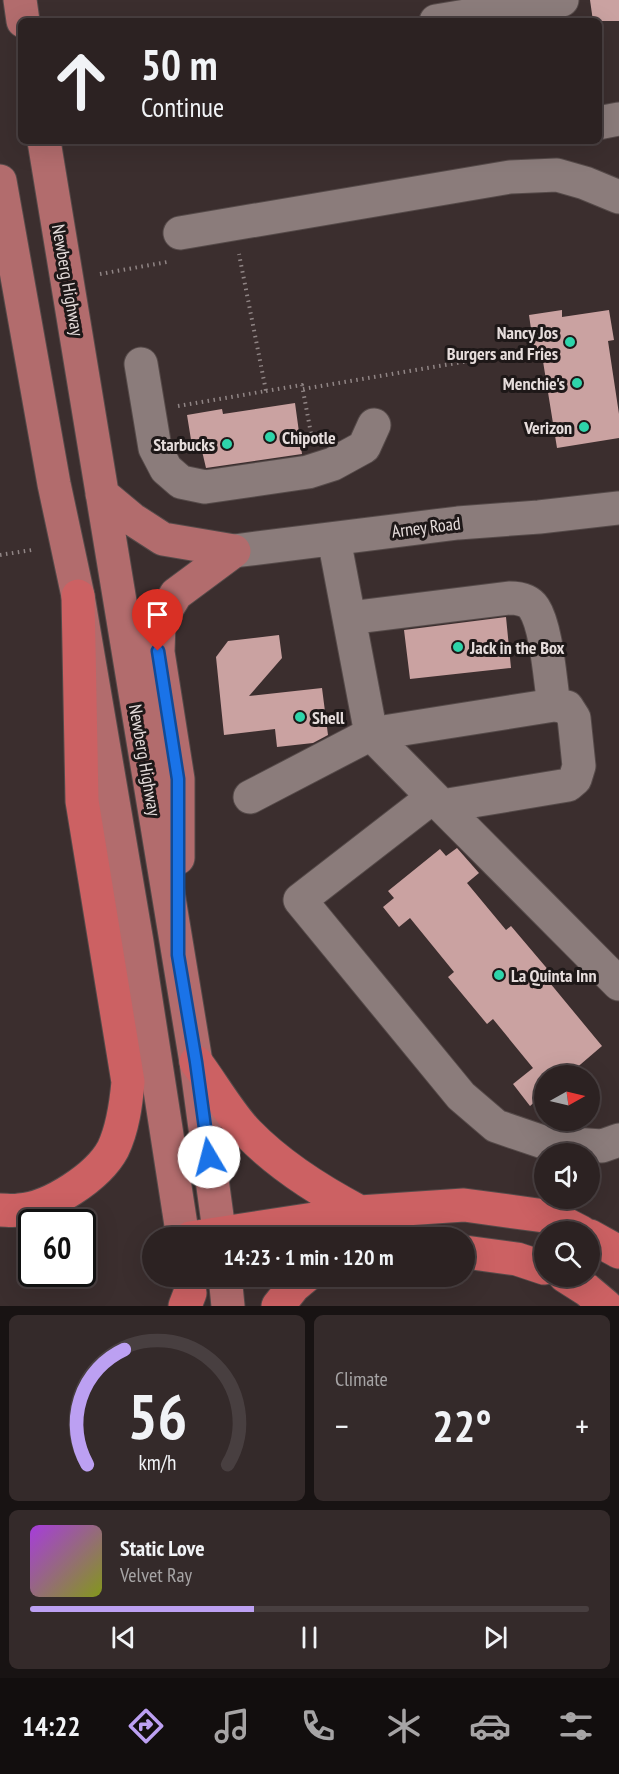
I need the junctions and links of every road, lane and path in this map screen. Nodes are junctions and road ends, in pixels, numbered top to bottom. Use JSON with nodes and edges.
{"nodes":[{"id":1,"x":20,"y":0,"type":"edge"},
{"id":2,"x":562,"y":0,"type":"edge"},
{"id":3,"x":23,"y":18,"type":"edge"},
{"id":4,"x":454,"y":18,"type":"edge"},
{"id":5,"x":619,"y":119,"type":"edge"},
{"id":6,"x":602,"y":122,"type":"edge"},
{"id":7,"x":44,"y":144,"type":"edge"},
{"id":8,"x":0,"y":181,"type":"edge"},
{"id":9,"x":619,"y":197,"type":"edge"},
{"id":10,"x":175,"y":247,"type":"joint"},
{"id":11,"x":238,"y":249,"type":"dead end"},
{"id":12,"x":100,"y":274,"type":"dead end"},
{"id":13,"x":493,"y":357,"type":"dead end"},
{"id":14,"x":141,"y":364,"type":"dead end"},
{"id":15,"x":303,"y":389,"type":"dead end"},
{"id":16,"x":149,"y":411,"type":"junction"},
{"id":17,"x":374,"y":425,"type":"dead end"},
{"id":18,"x":102,"y":494,"type":"junction"},
{"id":19,"x":619,"y":508,"type":"edge"},
{"id":20,"x":334,"y":539,"type":"junction"},
{"id":21,"x":32,"y":550,"type":"dead end"},
{"id":22,"x":234,"y":550,"type":"junction"},
{"id":23,"x":0,"y":555,"type":"edge"},
{"id":24,"x":78,"y":596,"type":"junction"},
{"id":25,"x":349,"y":618,"type":"junction"},
{"id":26,"x":554,"y":705,"type":"junction"},
{"id":27,"x":371,"y":734,"type":"junction"},
{"id":28,"x":250,"y":797,"type":"dead end"},
{"id":29,"x":437,"y":801,"type":"junction"},
{"id":30,"x":178,"y":955,"type":"junction"},
{"id":31,"x":619,"y":984,"type":"edge"},
{"id":32,"x":196,"y":1062,"type":"junction"},
{"id":33,"x":619,"y":1140,"type":"edge"},
{"id":34,"x":0,"y":1210,"type":"edge"},
{"id":35,"x":360,"y":1212,"type":"junction"},
{"id":36,"x":560,"y":1221,"type":"edge"},
{"id":37,"x":181,"y":1227,"type":"edge"},
{"id":38,"x":209,"y":1227,"type":"edge"},
{"id":39,"x":266,"y":1227,"type":"edge"},
{"id":40,"x":600,"y":1242,"type":"edge"},
{"id":41,"x":619,"y":1252,"type":"edge"},
{"id":42,"x":475,"y":1253,"type":"edge"},
{"id":43,"x":534,"y":1265,"type":"edge"},
{"id":44,"x":226,"y":1287,"type":"edge"},
{"id":45,"x":293,"y":1287,"type":"edge"},
{"id":46,"x":582,"y":1287,"type":"edge"},
{"id":47,"x":228,"y":1306,"type":"edge"},
{"id":48,"x":278,"y":1306,"type":"edge"},
{"id":49,"x":606,"y":1306,"type":"edge"}],
"edges":[{"from":1,"to":3,"type":"main road"},
{"from":2,"to":4,"type":"street"},
{"from":5,"to":6,"type":"street"},
{"from":7,"to":18,"type":"main road","name":"Newberg Highway"},
{"from":8,"to":24,"type":"main road"},
{"from":9,"to":10,"type":"street"},
{"from":10,"to":12,"type":"path"},
{"from":11,"to":16,"type":"path"},
{"from":13,"to":15,"type":"path"},
{"from":14,"to":16,"type":"street"},
{"from":16,"to":17,"type":"street"},
{"from":18,"to":22,"type":"main road"},
{"from":18,"to":30,"type":"main road","name":"Newberg Highway"},
{"from":19,"to":20,"type":"street","name":"Arney Road"},
{"from":20,"to":22,"type":"street","name":"Arney Road"},
{"from":20,"to":25,"type":"street"},
{"from":21,"to":23,"type":"path"},
{"from":22,"to":30,"type":"main road"},
{"from":24,"to":34,"type":"highway"},
{"from":24,"to":37,"type":"main road"},
{"from":25,"to":26,"type":"street"},
{"from":25,"to":27,"type":"street"},
{"from":26,"to":27,"type":"street"},
{"from":26,"to":29,"type":"street"},
{"from":27,"to":28,"type":"street"},
{"from":27,"to":29,"type":"street"},
{"from":29,"to":31,"type":"street"},
{"from":29,"to":33,"type":"street"},
{"from":30,"to":32,"type":"main road","name":"Newberg Highway"},
{"from":32,"to":35,"type":"highway"},
{"from":32,"to":38,"type":"main road","name":"Newberg Highway"},
{"from":35,"to":36,"type":"highway"},
{"from":35,"to":39,"type":"highway"},
{"from":40,"to":41,"type":"highway"},
{"from":42,"to":43,"type":"highway"},
{"from":44,"to":47,"type":"main road"},
{"from":45,"to":48,"type":"highway"},
{"from":46,"to":49,"type":"highway"}]}
